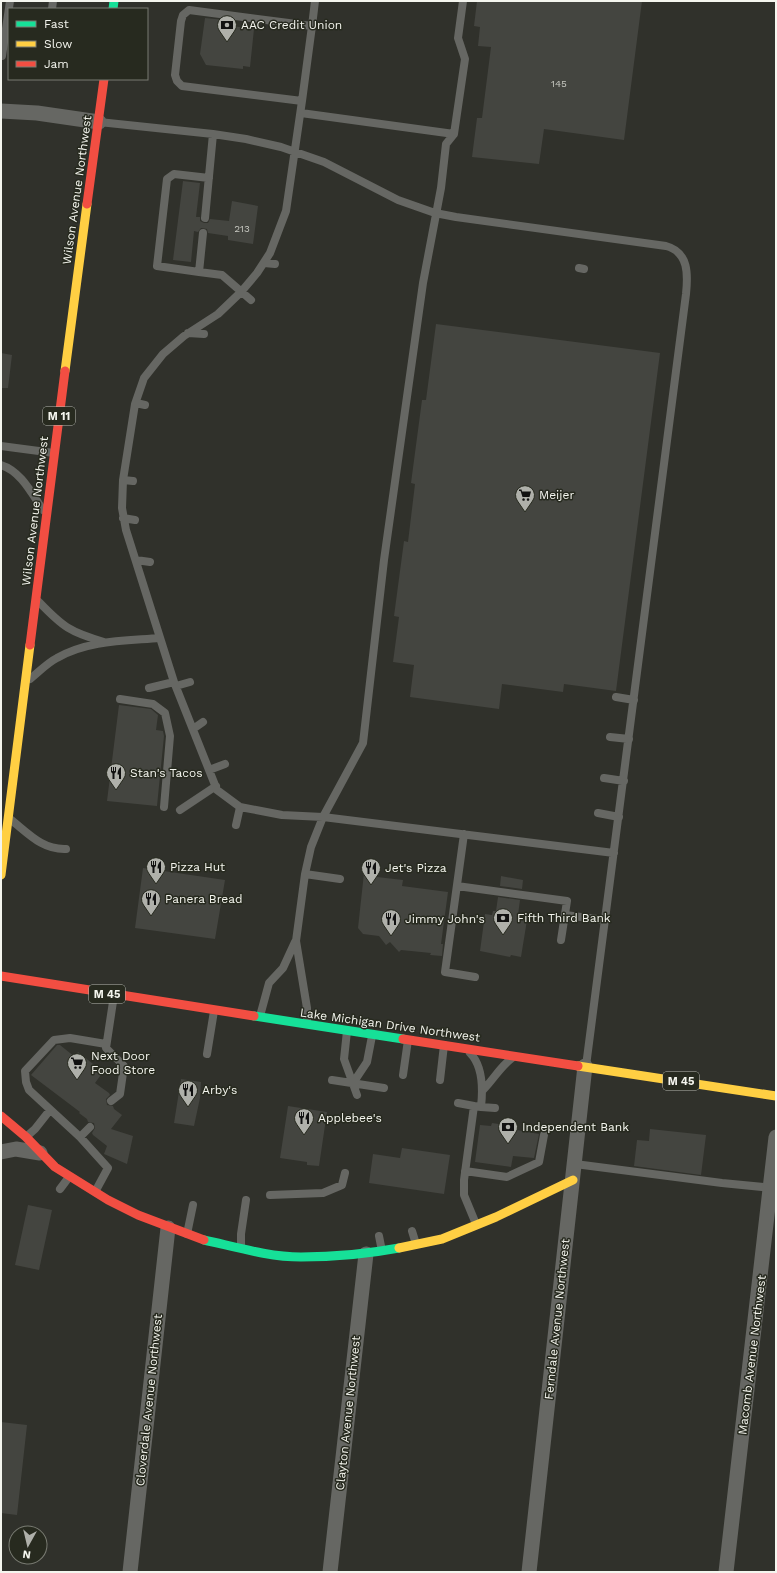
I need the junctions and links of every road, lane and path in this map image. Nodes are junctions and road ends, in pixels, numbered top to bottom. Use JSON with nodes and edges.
{"nodes":[{"id":1,"x":315,"y":1,"type":"edge"},
{"id":2,"x":463,"y":1,"type":"edge"},
{"id":3,"x":8,"y":19,"type":"edge"},
{"id":4,"x":312,"y":26,"type":"junction"},
{"id":5,"x":4,"y":56,"type":"edge"},
{"id":6,"x":104,"y":80,"type":"edge"},
{"id":7,"x":302,"y":101,"type":"junction"},
{"id":8,"x":1,"y":111,"type":"edge"},
{"id":9,"x":301,"y":113,"type":"junction"},
{"id":10,"x":98,"y":122,"type":"junction"},
{"id":11,"x":213,"y":134,"type":"junction"},
{"id":12,"x":454,"y":134,"type":"junction"},
{"id":13,"x":295,"y":151,"type":"junction"},
{"id":14,"x":209,"y":178,"type":"junction"},
{"id":15,"x":435,"y":212,"type":"junction"},
{"id":16,"x":205,"y":218,"type":"dead end"},
{"id":17,"x":281,"y":227,"type":"junction"},
{"id":18,"x":290,"y":228,"type":"dead end"},
{"id":19,"x":203,"y":232,"type":"dead end"},
{"id":20,"x":264,"y":263,"type":"junction"},
{"id":21,"x":275,"y":264,"type":"dead end"},
{"id":22,"x":199,"y":272,"type":"junction"},
{"id":23,"x":242,"y":292,"type":"junction"},
{"id":24,"x":251,"y":300,"type":"dead end"},
{"id":25,"x":188,"y":333,"type":"junction"},
{"id":26,"x":204,"y":334,"type":"dead end"},
{"id":27,"x":136,"y":403,"type":"junction"},
{"id":28,"x":145,"y":405,"type":"dead end"},
{"id":29,"x":130,"y":442,"type":"junction"},
{"id":30,"x":139,"y":443,"type":"dead end"},
{"id":31,"x":1,"y":446,"type":"edge"},
{"id":32,"x":55,"y":453,"type":"junction"},
{"id":33,"x":1,"y":465,"type":"edge"},
{"id":34,"x":123,"y":480,"type":"junction"},
{"id":35,"x":133,"y":481,"type":"dead end"},
{"id":36,"x":46,"y":515,"type":"junction"},
{"id":37,"x":123,"y":518,"type":"junction"},
{"id":38,"x":135,"y":520,"type":"dead end"},
{"id":39,"x":136,"y":560,"type":"junction"},
{"id":40,"x":150,"y":562,"type":"dead end"},
{"id":41,"x":36,"y":599,"type":"junction"},
{"id":42,"x":160,"y":638,"type":"junction"},
{"id":43,"x":105,"y":642,"type":"junction"},
{"id":44,"x":26,"y":682,"type":"junction"},
{"id":45,"x":190,"y":682,"type":"dead end"},
{"id":46,"x":175,"y":684,"type":"junction"},
{"id":47,"x":149,"y":688,"type":"dead end"},
{"id":48,"x":616,"y":697,"type":"dead end"},
{"id":49,"x":120,"y":699,"type":"dead end"},
{"id":50,"x":634,"y":700,"type":"junction"},
{"id":51,"x":203,"y":722,"type":"dead end"},
{"id":52,"x":193,"y":729,"type":"junction"},
{"id":53,"x":610,"y":737,"type":"dead end"},
{"id":54,"x":629,"y":739,"type":"junction"},
{"id":55,"x":225,"y":764,"type":"dead end"},
{"id":56,"x":209,"y":770,"type":"junction"},
{"id":57,"x":604,"y":778,"type":"dead end"},
{"id":58,"x":624,"y":781,"type":"junction"},
{"id":59,"x":216,"y":786,"type":"junction"},
{"id":60,"x":164,"y":807,"type":"dead end"},
{"id":61,"x":240,"y":807,"type":"junction"},
{"id":62,"x":180,"y":810,"type":"dead end"},
{"id":63,"x":598,"y":814,"type":"dead end"},
{"id":64,"x":323,"y":817,"type":"junction"},
{"id":65,"x":619,"y":817,"type":"junction"},
{"id":66,"x":9,"y":818,"type":"junction"},
{"id":67,"x":236,"y":825,"type":"dead end"},
{"id":68,"x":464,"y":834,"type":"junction"},
{"id":69,"x":66,"y":849,"type":"dead end"},
{"id":70,"x":614,"y":853,"type":"junction"},
{"id":71,"x":306,"y":874,"type":"junction"},
{"id":72,"x":1,"y":875,"type":"edge"},
{"id":73,"x":340,"y":879,"type":"dead end"},
{"id":74,"x":457,"y":886,"type":"junction"},
{"id":75,"x":565,"y":915,"type":"junction"},
{"id":76,"x":605,"y":920,"type":"junction"},
{"id":77,"x":561,"y":940,"type":"dead end"},
{"id":78,"x":296,"y":941,"type":"junction"},
{"id":79,"x":1,"y":976,"type":"edge"},
{"id":80,"x":475,"y":977,"type":"dead end"},
{"id":81,"x":114,"y":995,"type":"junction"},
{"id":82,"x":214,"y":1011,"type":"junction"},
{"id":83,"x":260,"y":1016,"type":"junction"},
{"id":84,"x":307,"y":1025,"type":"junction"},
{"id":85,"x":347,"y":1031,"type":"junction"},
{"id":86,"x":372,"y":1035,"type":"junction"},
{"id":87,"x":408,"y":1040,"type":"junction"},
{"id":88,"x":106,"y":1044,"type":"junction"},
{"id":89,"x":444,"y":1045,"type":"junction"},
{"id":90,"x":465,"y":1048,"type":"junction"},
{"id":91,"x":207,"y":1054,"type":"dead end"},
{"id":92,"x":516,"y":1056,"type":"junction"},
{"id":93,"x":585,"y":1066,"type":"junction"},
{"id":94,"x":403,"y":1075,"type":"dead end"},
{"id":95,"x":332,"y":1080,"type":"dead end"},
{"id":96,"x":440,"y":1080,"type":"dead end"},
{"id":97,"x":353,"y":1083,"type":"junction"},
{"id":98,"x":384,"y":1088,"type":"dead end"},
{"id":99,"x":483,"y":1090,"type":"junction"},
{"id":100,"x":357,"y":1095,"type":"dead end"},
{"id":101,"x":776,"y":1096,"type":"edge"},
{"id":102,"x":111,"y":1101,"type":"dead end"},
{"id":103,"x":458,"y":1103,"type":"dead end"},
{"id":104,"x":477,"y":1106,"type":"junction"},
{"id":105,"x":494,"y":1108,"type":"dead end"},
{"id":106,"x":50,"y":1110,"type":"junction"},
{"id":107,"x":1,"y":1116,"type":"edge"},
{"id":108,"x":90,"y":1127,"type":"dead end"},
{"id":109,"x":544,"y":1135,"type":"dead end"},
{"id":110,"x":26,"y":1137,"type":"junction"},
{"id":111,"x":80,"y":1137,"type":"junction"},
{"id":112,"x":776,"y":1137,"type":"edge"},
{"id":113,"x":1,"y":1152,"type":"edge"},
{"id":114,"x":40,"y":1153,"type":"junction"},
{"id":115,"x":575,"y":1164,"type":"junction"},
{"id":116,"x":465,"y":1171,"type":"junction"},
{"id":117,"x":345,"y":1173,"type":"dead end"},
{"id":118,"x":70,"y":1176,"type":"junction"},
{"id":119,"x":573,"y":1180,"type":"junction"},
{"id":120,"x":60,"y":1188,"type":"dead end"},
{"id":121,"x":773,"y":1188,"type":"edge"},
{"id":122,"x":95,"y":1192,"type":"junction"},
{"id":123,"x":270,"y":1195,"type":"dead end"},
{"id":124,"x":246,"y":1200,"type":"dead end"},
{"id":125,"x":193,"y":1205,"type":"dead end"},
{"id":126,"x":476,"y":1225,"type":"junction"},
{"id":127,"x":168,"y":1228,"type":"junction"},
{"id":128,"x":412,"y":1231,"type":"dead end"},
{"id":129,"x":187,"y":1235,"type":"junction"},
{"id":130,"x":379,"y":1236,"type":"dead end"},
{"id":131,"x":416,"y":1245,"type":"junction"},
{"id":132,"x":240,"y":1248,"type":"junction"},
{"id":133,"x":382,"y":1252,"type":"junction"},
{"id":134,"x":366,"y":1254,"type":"junction"},
{"id":135,"x":130,"y":1572,"type":"edge"},
{"id":136,"x":330,"y":1572,"type":"edge"},
{"id":137,"x":529,"y":1572,"type":"edge"},
{"id":138,"x":726,"y":1572,"type":"edge"}],
"edges":[{"from":1,"to":4,"type":"lane"},
{"from":2,"to":12,"type":"lane"},
{"from":3,"to":5,"type":"lane"},
{"from":4,"to":7,"type":"lane"},
{"from":4,"to":7,"type":"lane"},
{"from":6,"to":10,"type":"main road","name":"Wilson Avenue Northwest","number":"M 11"},
{"from":7,"to":9,"type":"lane"},
{"from":8,"to":10,"type":"street"},
{"from":9,"to":12,"type":"lane"},
{"from":9,"to":13,"type":"lane"},
{"from":10,"to":11,"type":"lane"},
{"from":10,"to":32,"type":"main road","name":"Wilson Avenue Northwest","number":"M 11"},
{"from":11,"to":13,"type":"lane"},
{"from":11,"to":14,"type":"lane"},
{"from":12,"to":15,"type":"lane"},
{"from":13,"to":15,"type":"lane"},
{"from":13,"to":17,"type":"lane"},
{"from":14,"to":16,"type":"lane"},
{"from":14,"to":22,"type":"lane"},
{"from":15,"to":50,"type":"lane"},
{"from":15,"to":64,"type":"lane"},
{"from":17,"to":18,"type":"lane"},
{"from":17,"to":20,"type":"lane"},
{"from":19,"to":22,"type":"lane"},
{"from":20,"to":21,"type":"lane"},
{"from":20,"to":23,"type":"lane"},
{"from":22,"to":23,"type":"lane"},
{"from":23,"to":24,"type":"lane"},
{"from":23,"to":25,"type":"lane"},
{"from":25,"to":26,"type":"lane"},
{"from":25,"to":27,"type":"lane"},
{"from":27,"to":28,"type":"lane"},
{"from":27,"to":29,"type":"lane"},
{"from":29,"to":30,"type":"lane"},
{"from":29,"to":34,"type":"lane"},
{"from":31,"to":32,"type":"lane"},
{"from":32,"to":36,"type":"main road","name":"Wilson Avenue Northwest","number":"M 11"},
{"from":33,"to":36,"type":"lane"},
{"from":34,"to":35,"type":"lane"},
{"from":34,"to":37,"type":"lane"},
{"from":36,"to":41,"type":"main road","name":"Wilson Avenue Northwest","number":"M 11"},
{"from":37,"to":38,"type":"lane"},
{"from":37,"to":39,"type":"lane"},
{"from":39,"to":40,"type":"lane"},
{"from":39,"to":42,"type":"lane"},
{"from":41,"to":43,"type":"lane"},
{"from":41,"to":44,"type":"main road","name":"Wilson Avenue Northwest","number":"M 11"},
{"from":42,"to":43,"type":"lane"},
{"from":42,"to":46,"type":"lane"},
{"from":43,"to":44,"type":"lane"},
{"from":44,"to":66,"type":"main road","name":"Wilson Avenue Northwest","number":"M 11"},
{"from":45,"to":46,"type":"lane"},
{"from":46,"to":47,"type":"lane"},
{"from":46,"to":52,"type":"lane"},
{"from":48,"to":50,"type":"lane"},
{"from":49,"to":60,"type":"lane"},
{"from":50,"to":54,"type":"lane"},
{"from":51,"to":52,"type":"lane"},
{"from":52,"to":56,"type":"lane"},
{"from":53,"to":54,"type":"lane"},
{"from":54,"to":58,"type":"lane"},
{"from":55,"to":56,"type":"lane"},
{"from":56,"to":59,"type":"lane"},
{"from":57,"to":58,"type":"lane"},
{"from":58,"to":65,"type":"lane"},
{"from":59,"to":61,"type":"lane"},
{"from":59,"to":62,"type":"lane"},
{"from":61,"to":64,"type":"lane"},
{"from":61,"to":67,"type":"lane"},
{"from":63,"to":65,"type":"lane"},
{"from":64,"to":68,"type":"lane"},
{"from":64,"to":71,"type":"lane"},
{"from":65,"to":70,"type":"lane"},
{"from":66,"to":69,"type":"lane"},
{"from":66,"to":72,"type":"main road","name":"Wilson Avenue Northwest","number":"M 11"},
{"from":68,"to":70,"type":"lane"},
{"from":68,"to":74,"type":"lane"},
{"from":70,"to":76,"type":"lane"},
{"from":71,"to":73,"type":"lane"},
{"from":71,"to":78,"type":"lane"},
{"from":74,"to":75,"type":"lane"},
{"from":74,"to":80,"type":"lane"},
{"from":75,"to":76,"type":"lane"},
{"from":75,"to":77,"type":"lane"},
{"from":76,"to":93,"type":"lane"},
{"from":78,"to":83,"type":"lane"},
{"from":78,"to":84,"type":"lane"},
{"from":79,"to":81,"type":"main road","name":"Lake Michigan Drive Northwest","number":"M 45"},
{"from":81,"to":82,"type":"main road","name":"Lake Michigan Drive Northwest","number":"M 45"},
{"from":81,"to":88,"type":"lane"},
{"from":82,"to":83,"type":"main road","name":"Lake Michigan Drive Northwest","number":"M 45"},
{"from":82,"to":91,"type":"lane"},
{"from":83,"to":84,"type":"main road","name":"Lake Michigan Drive Northwest","number":"M 45"},
{"from":84,"to":85,"type":"main road","name":"Lake Michigan Drive Northwest","number":"M 45"},
{"from":85,"to":86,"type":"main road","name":"Lake Michigan Drive Northwest","number":"M 45"},
{"from":85,"to":97,"type":"lane"},
{"from":86,"to":87,"type":"main road","name":"Lake Michigan Drive Northwest","number":"M 45"},
{"from":86,"to":97,"type":"lane"},
{"from":87,"to":89,"type":"main road","name":"Lake Michigan Drive Northwest","number":"M 45"},
{"from":87,"to":94,"type":"lane"},
{"from":88,"to":102,"type":"lane"},
{"from":88,"to":106,"type":"lane"},
{"from":89,"to":90,"type":"main road","name":"Lake Michigan Drive Northwest","number":"M 45"},
{"from":89,"to":96,"type":"lane"},
{"from":90,"to":92,"type":"main road","name":"Lake Michigan Drive Northwest","number":"M 45"},
{"from":90,"to":99,"type":"lane"},
{"from":92,"to":93,"type":"main road","name":"Lake Michigan Drive Northwest","number":"M 45"},
{"from":92,"to":99,"type":"lane"},
{"from":93,"to":101,"type":"main road","name":"Lake Michigan Drive Northwest","number":"M 45"},
{"from":93,"to":115,"type":"street","name":"Ferndale Avenue Northwest"},
{"from":95,"to":97,"type":"lane"},
{"from":97,"to":98,"type":"lane"},
{"from":97,"to":100,"type":"lane"},
{"from":99,"to":104,"type":"lane"},
{"from":103,"to":104,"type":"lane"},
{"from":104,"to":105,"type":"lane"},
{"from":104,"to":116,"type":"lane"},
{"from":106,"to":110,"type":"lane"},
{"from":106,"to":111,"type":"lane"},
{"from":107,"to":110,"type":"main road"},
{"from":108,"to":111,"type":"lane"},
{"from":109,"to":116,"type":"lane"},
{"from":110,"to":114,"type":"main road"},
{"from":111,"to":122,"type":"lane"},
{"from":112,"to":121,"type":"street","name":"Macomb Avenue Northwest"},
{"from":113,"to":114,"type":"street"},
{"from":114,"to":118,"type":"main road"},
{"from":115,"to":119,"type":"street","name":"Ferndale Avenue Northwest"},
{"from":115,"to":121,"type":"lane"},
{"from":116,"to":126,"type":"lane"},
{"from":117,"to":123,"type":"lane"},
{"from":118,"to":120,"type":"lane"},
{"from":118,"to":122,"type":"main road"},
{"from":119,"to":126,"type":"main road"},
{"from":119,"to":137,"type":"street","name":"Ferndale Avenue Northwest"},
{"from":121,"to":138,"type":"street","name":"Macomb Avenue Northwest"},
{"from":122,"to":127,"type":"main road"},
{"from":124,"to":132,"type":"lane"},
{"from":125,"to":129,"type":"lane"},
{"from":126,"to":131,"type":"main road"},
{"from":127,"to":129,"type":"main road"},
{"from":127,"to":135,"type":"street","name":"Cloverdale Avenue Northwest"},
{"from":128,"to":131,"type":"lane"},
{"from":129,"to":132,"type":"main road"},
{"from":130,"to":133,"type":"lane"},
{"from":131,"to":133,"type":"main road"},
{"from":132,"to":134,"type":"main road"},
{"from":133,"to":134,"type":"main road"},
{"from":134,"to":136,"type":"street","name":"Clayton Avenue Northwest"}]}
